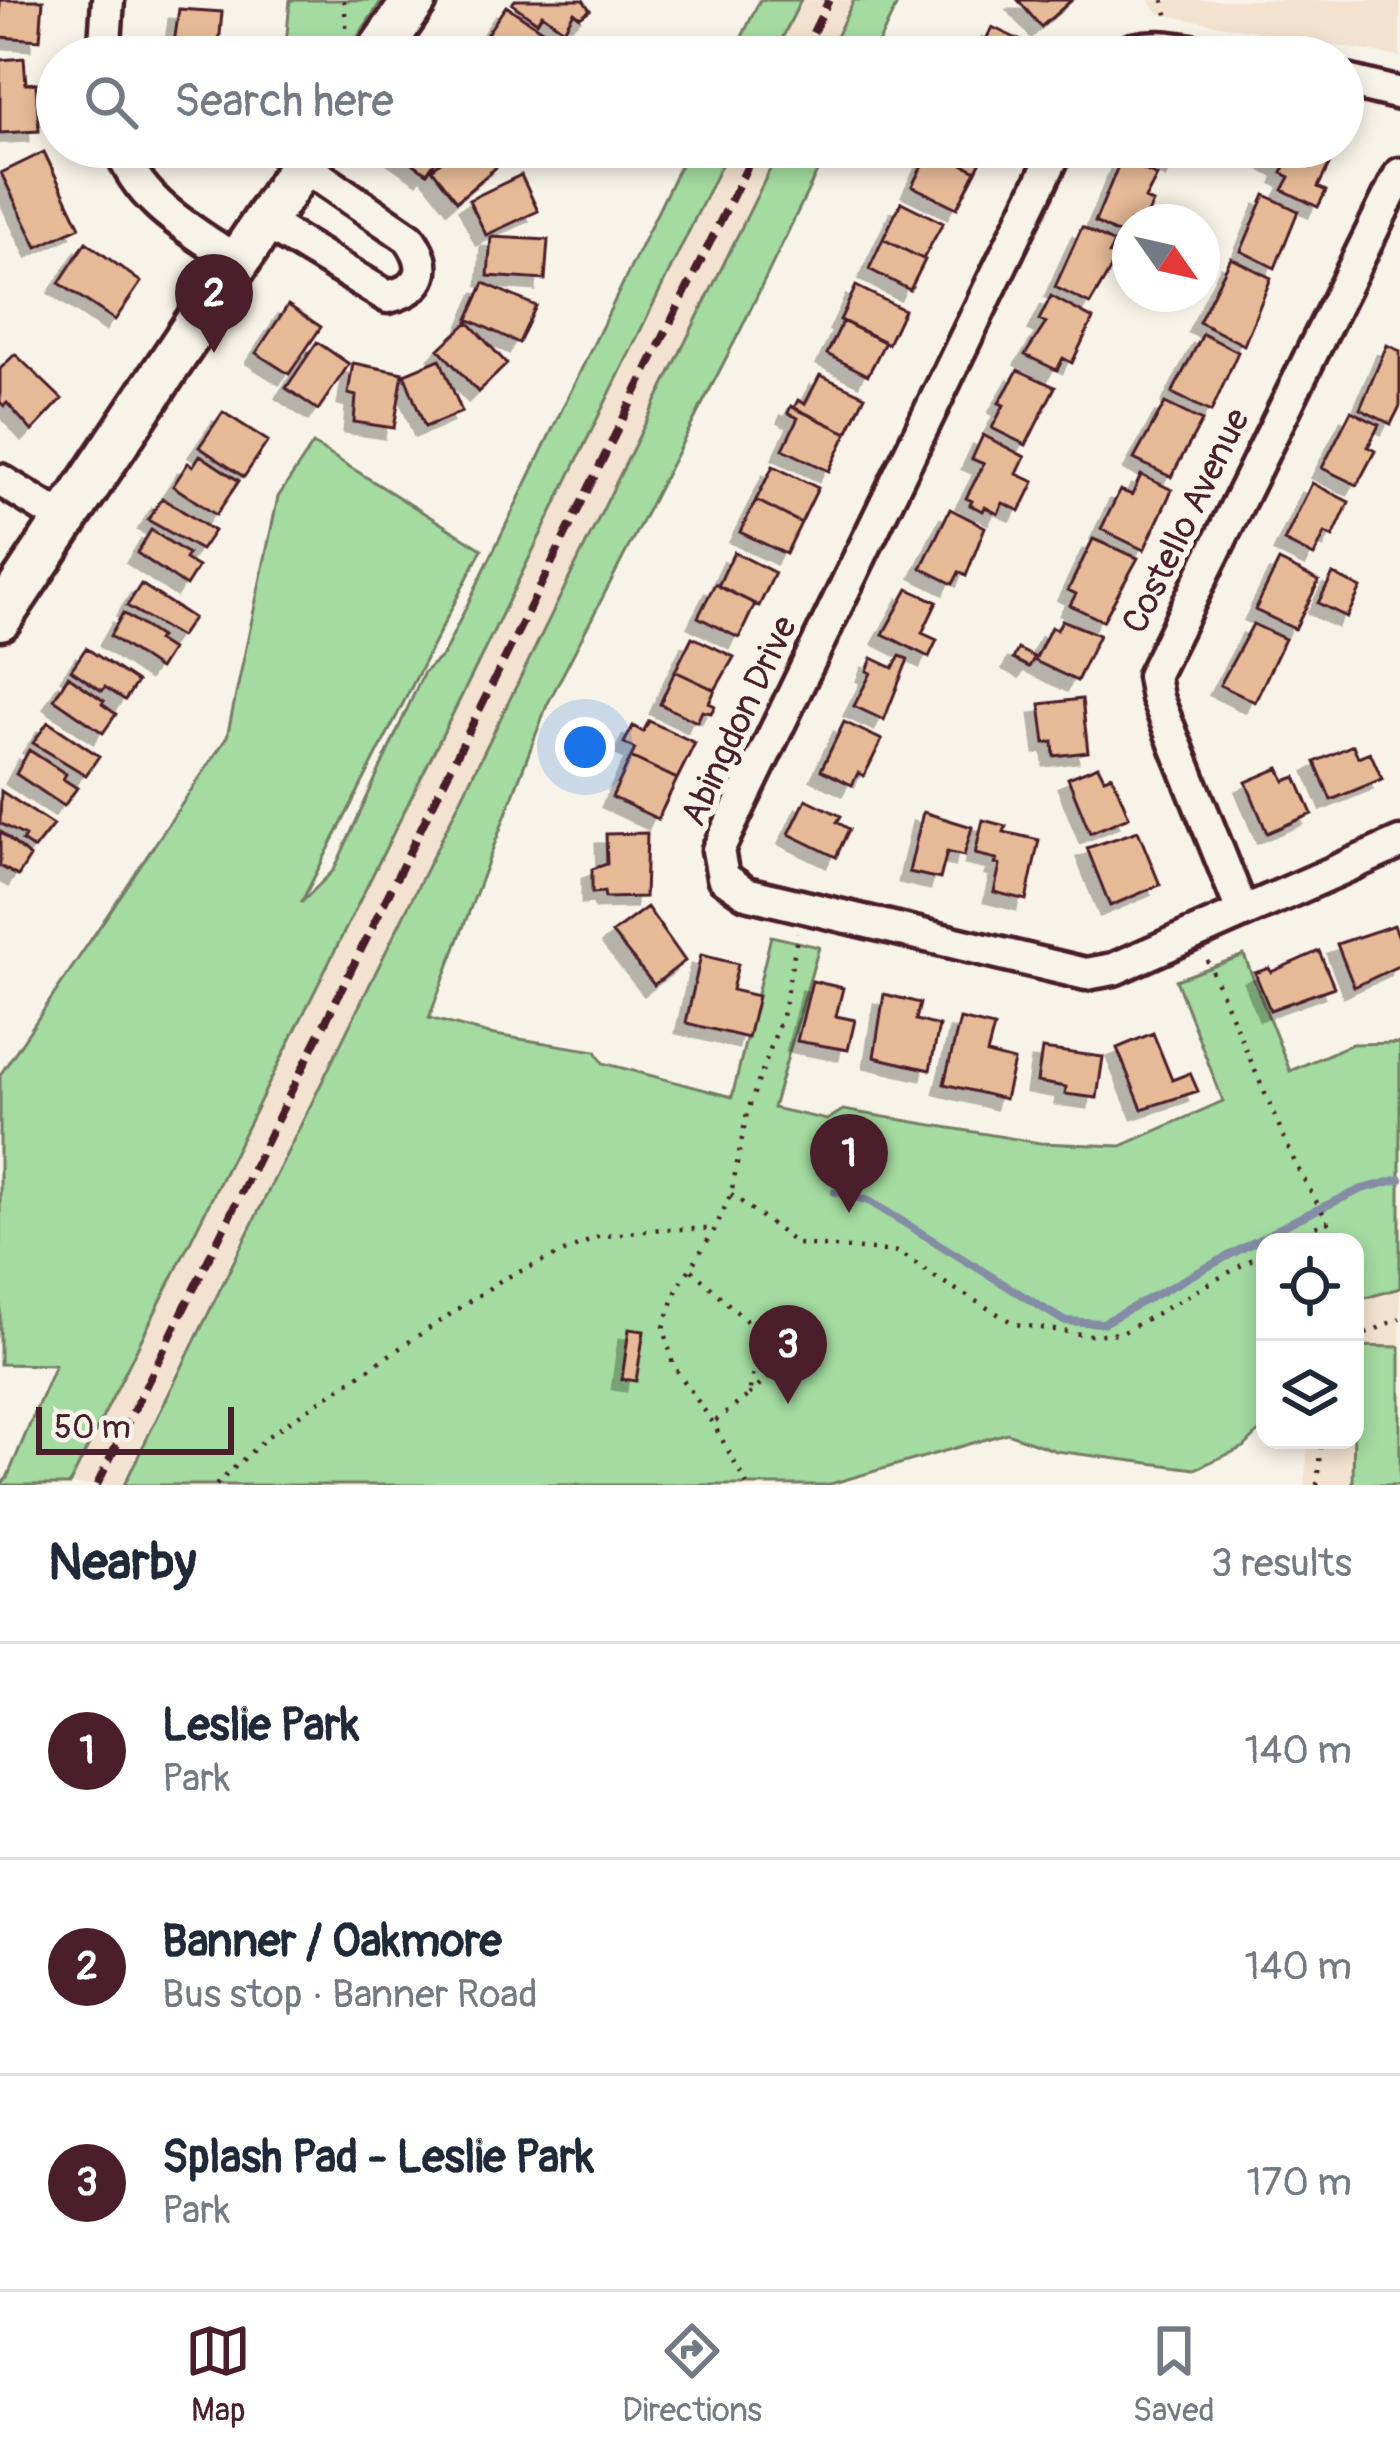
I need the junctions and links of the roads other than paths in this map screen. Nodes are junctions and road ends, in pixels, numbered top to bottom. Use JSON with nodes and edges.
{"nodes":[{"id":1,"x":108,"y":0,"type":"edge"},
{"id":2,"x":415,"y":0,"type":"edge"},
{"id":3,"x":105,"y":36,"type":"edge"},
{"id":4,"x":374,"y":36,"type":"edge"},
{"id":5,"x":1364,"y":85,"type":"edge"},
{"id":6,"x":1400,"y":94,"type":"edge"},
{"id":7,"x":127,"y":168,"type":"edge"},
{"id":8,"x":300,"y":168,"type":"edge"},
{"id":9,"x":323,"y":168,"type":"edge"},
{"id":10,"x":1048,"y":168,"type":"edge"},
{"id":11,"x":1400,"y":174,"type":"edge"},
{"id":12,"x":263,"y":221,"type":"junction"},
{"id":13,"x":235,"y":260,"type":"junction"},
{"id":14,"x":0,"y":480,"type":"edge"},
{"id":15,"x":66,"y":521,"type":"junction"},
{"id":16,"x":0,"y":618,"type":"edge"},
{"id":17,"x":1400,"y":843,"type":"edge"},
{"id":18,"x":1242,"y":910,"type":"junction"}],
"edges":[{"from":1,"to":3,"type":"street"},
{"from":2,"to":4,"type":"street"},
{"from":5,"to":6,"type":"street"},
{"from":7,"to":13,"type":"street"},
{"from":8,"to":12,"type":"street"},
{"from":9,"to":12,"type":"street"},
{"from":10,"to":18,"type":"street","name":"Abingdon Drive"},
{"from":11,"to":18,"type":"street","name":"Costello Avenue"},
{"from":12,"to":13,"type":"street"},
{"from":13,"to":15,"type":"street"},
{"from":14,"to":15,"type":"street"},
{"from":15,"to":16,"type":"street"},
{"from":17,"to":18,"type":"street","name":"Abingdon Drive"}]}
